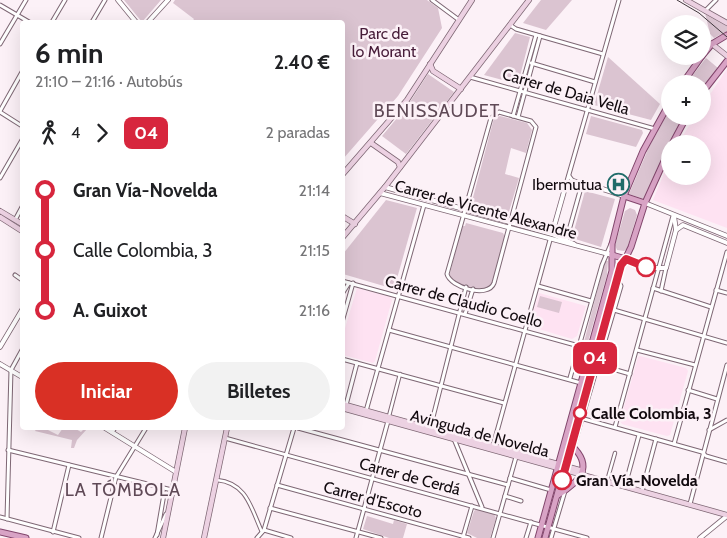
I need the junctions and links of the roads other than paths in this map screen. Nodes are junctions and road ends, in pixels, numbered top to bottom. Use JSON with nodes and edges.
{"nodes":[{"id":1,"x":26,"y":0,"type":"edge"},
{"id":2,"x":65,"y":0,"type":"edge"},
{"id":3,"x":105,"y":0,"type":"edge"},
{"id":4,"x":118,"y":0,"type":"edge"},
{"id":5,"x":168,"y":0,"type":"edge"},
{"id":6,"x":432,"y":0,"type":"edge"},
{"id":7,"x":472,"y":0,"type":"edge"},
{"id":8,"x":529,"y":0,"type":"edge"},
{"id":9,"x":618,"y":0,"type":"edge"},
{"id":10,"x":686,"y":0,"type":"edge"},
{"id":11,"x":716,"y":0,"type":"edge"},
{"id":12,"x":0,"y":5,"type":"edge"},
{"id":13,"x":705,"y":11,"type":"junction"},
{"id":14,"x":17,"y":15,"type":"junction"},
{"id":15,"x":26,"y":20,"type":"edge"},
{"id":16,"x":53,"y":20,"type":"edge"},
{"id":17,"x":93,"y":20,"type":"edge"},
{"id":18,"x":134,"y":20,"type":"edge"},
{"id":19,"x":150,"y":20,"type":"edge"},
{"id":20,"x":459,"y":20,"type":"junction"},
{"id":21,"x":727,"y":23,"type":"edge"},
{"id":22,"x":510,"y":25,"type":"junction"},
{"id":23,"x":538,"y":35,"type":"junction"},
{"id":24,"x":727,"y":35,"type":"edge"},
{"id":25,"x":0,"y":44,"type":"edge"},
{"id":26,"x":712,"y":44,"type":"joint"},
{"id":27,"x":603,"y":54,"type":"junction"},
{"id":28,"x":727,"y":56,"type":"edge"},
{"id":29,"x":727,"y":61,"type":"edge"},
{"id":30,"x":530,"y":63,"type":"junction"},
{"id":31,"x":430,"y":64,"type":"junction"},
{"id":32,"x":20,"y":76,"type":"edge"},
{"id":33,"x":470,"y":77,"type":"junction"},
{"id":34,"x":711,"y":81,"type":"edge"},
{"id":35,"x":595,"y":82,"type":"junction"},
{"id":36,"x":461,"y":89,"type":"junction"},
{"id":37,"x":523,"y":91,"type":"junction"},
{"id":38,"x":588,"y":110,"type":"junction"},
{"id":39,"x":0,"y":111,"type":"edge"},
{"id":40,"x":513,"y":116,"type":"junction"},
{"id":41,"x":518,"y":117,"type":"junction"},
{"id":42,"x":661,"y":118,"type":"edge"},
{"id":43,"x":20,"y":125,"type":"edge"},
{"id":44,"x":655,"y":129,"type":"junction"},
{"id":45,"x":20,"y":143,"type":"edge"},
{"id":46,"x":371,"y":143,"type":"junction"},
{"id":47,"x":400,"y":167,"type":"junction"},
{"id":48,"x":661,"y":168,"type":"edge"},
{"id":49,"x":345,"y":172,"type":"edge"},
{"id":50,"x":569,"y":173,"type":"junction"},
{"id":51,"x":0,"y":178,"type":"edge"},
{"id":52,"x":582,"y":184,"type":"junction"},
{"id":53,"x":385,"y":187,"type":"junction"},
{"id":54,"x":565,"y":188,"type":"junction"},
{"id":55,"x":380,"y":193,"type":"junction"},
{"id":56,"x":624,"y":196,"type":"junction"},
{"id":57,"x":645,"y":203,"type":"junction"},
{"id":58,"x":424,"y":205,"type":"junction"},
{"id":59,"x":465,"y":209,"type":"junction"},
{"id":60,"x":0,"y":211,"type":"edge"},
{"id":61,"x":20,"y":211,"type":"edge"},
{"id":62,"x":673,"y":215,"type":"junction"},
{"id":63,"x":463,"y":216,"type":"junction"},
{"id":64,"x":0,"y":217,"type":"edge"},
{"id":65,"x":345,"y":218,"type":"edge"},
{"id":66,"x":15,"y":220,"type":"junction"},
{"id":67,"x":511,"y":222,"type":"junction"},
{"id":68,"x":20,"y":223,"type":"edge"},
{"id":69,"x":355,"y":224,"type":"junction"},
{"id":70,"x":509,"y":228,"type":"junction"},
{"id":71,"x":20,"y":229,"type":"edge"},
{"id":72,"x":676,"y":230,"type":"junction"},
{"id":73,"x":552,"y":234,"type":"junction"},
{"id":74,"x":345,"y":235,"type":"edge"},
{"id":75,"x":727,"y":236,"type":"edge"},
{"id":76,"x":550,"y":240,"type":"junction"},
{"id":77,"x":566,"y":241,"type":"junction"},
{"id":78,"x":727,"y":243,"type":"edge"},
{"id":79,"x":612,"y":244,"type":"junction"},
{"id":80,"x":586,"y":249,"type":"junction"},
{"id":81,"x":727,"y":252,"type":"edge"},
{"id":82,"x":605,"y":254,"type":"junction"},
{"id":83,"x":612,"y":255,"type":"junction"},
{"id":84,"x":626,"y":259,"type":"junction"},
{"id":85,"x":666,"y":268,"type":"junction"},
{"id":86,"x":658,"y":270,"type":"junction"},
{"id":87,"x":15,"y":275,"type":"dead end"},
{"id":88,"x":617,"y":278,"type":"junction"},
{"id":89,"x":20,"y":279,"type":"edge"},
{"id":90,"x":345,"y":282,"type":"edge"},
{"id":91,"x":351,"y":283,"type":"junction"},
{"id":92,"x":538,"y":286,"type":"junction"},
{"id":93,"x":466,"y":287,"type":"junction"},
{"id":94,"x":653,"y":288,"type":"junction"},
{"id":95,"x":473,"y":289,"type":"junction"},
{"id":96,"x":345,"y":290,"type":"edge"},
{"id":97,"x":716,"y":290,"type":"junction"},
{"id":98,"x":661,"y":291,"type":"junction"},
{"id":99,"x":345,"y":293,"type":"edge"},
{"id":100,"x":727,"y":293,"type":"edge"},
{"id":101,"x":350,"y":294,"type":"junction"},
{"id":102,"x":398,"y":296,"type":"junction"},
{"id":103,"x":591,"y":302,"type":"junction"},
{"id":104,"x":711,"y":307,"type":"junction"},
{"id":105,"x":345,"y":310,"type":"edge"},
{"id":106,"x":614,"y":310,"type":"junction"},
{"id":107,"x":20,"y":313,"type":"edge"},
{"id":108,"x":463,"y":314,"type":"junction"},
{"id":109,"x":644,"y":319,"type":"junction"},
{"id":110,"x":389,"y":330,"type":"junction"},
{"id":111,"x":525,"y":330,"type":"junction"},
{"id":112,"x":702,"y":336,"type":"junction"},
{"id":113,"x":727,"y":343,"type":"edge"},
{"id":114,"x":579,"y":346,"type":"junction"},
{"id":115,"x":0,"y":347,"type":"edge"},
{"id":116,"x":452,"y":347,"type":"junction"},
{"id":117,"x":637,"y":350,"type":"junction"},
{"id":118,"x":20,"y":354,"type":"edge"},
{"id":119,"x":345,"y":360,"type":"edge"},
{"id":120,"x":357,"y":363,"type":"junction"},
{"id":121,"x":0,"y":364,"type":"edge"},
{"id":122,"x":599,"y":365,"type":"junction"},
{"id":123,"x":695,"y":365,"type":"junction"},
{"id":124,"x":514,"y":366,"type":"junction"},
{"id":125,"x":727,"y":366,"type":"edge"},
{"id":126,"x":377,"y":368,"type":"junction"},
{"id":127,"x":11,"y":370,"type":"junction"},
{"id":128,"x":400,"y":374,"type":"junction"},
{"id":129,"x":630,"y":374,"type":"junction"},
{"id":130,"x":20,"y":376,"type":"edge"},
{"id":131,"x":570,"y":378,"type":"junction"},
{"id":132,"x":581,"y":383,"type":"junction"},
{"id":133,"x":442,"y":385,"type":"junction"},
{"id":134,"x":688,"y":390,"type":"junction"},
{"id":135,"x":717,"y":398,"type":"junction"},
{"id":136,"x":345,"y":402,"type":"edge"},
{"id":137,"x":504,"y":403,"type":"junction"},
{"id":138,"x":345,"y":405,"type":"edge"},
{"id":139,"x":345,"y":405,"type":"edge"},
{"id":140,"x":366,"y":410,"type":"junction"},
{"id":141,"x":388,"y":419,"type":"junction"},
{"id":142,"x":584,"y":419,"type":"junction"},
{"id":143,"x":727,"y":420,"type":"edge"},
{"id":144,"x":615,"y":427,"type":"junction"},
{"id":145,"x":108,"y":430,"type":"edge"},
{"id":146,"x":145,"y":430,"type":"edge"},
{"id":147,"x":185,"y":430,"type":"edge"},
{"id":148,"x":227,"y":430,"type":"edge"},
{"id":149,"x":295,"y":430,"type":"edge"},
{"id":150,"x":304,"y":430,"type":"edge"},
{"id":151,"x":430,"y":430,"type":"junction"},
{"id":152,"x":709,"y":430,"type":"junction"},
{"id":153,"x":112,"y":432,"type":"joint"},
{"id":154,"x":639,"y":435,"type":"junction"},
{"id":155,"x":225,"y":438,"type":"junction"},
{"id":156,"x":454,"y":439,"type":"junction"},
{"id":157,"x":656,"y":439,"type":"junction"},
{"id":158,"x":674,"y":444,"type":"junction"},
{"id":159,"x":135,"y":446,"type":"junction"},
{"id":160,"x":492,"y":446,"type":"junction"},
{"id":161,"x":573,"y":447,"type":"junction"},
{"id":162,"x":8,"y":450,"type":"junction"},
{"id":163,"x":379,"y":450,"type":"junction"},
{"id":164,"x":702,"y":452,"type":"junction"},
{"id":165,"x":615,"y":453,"type":"dead end"},
{"id":166,"x":287,"y":454,"type":"junction"},
{"id":167,"x":517,"y":456,"type":"junction"},
{"id":168,"x":727,"y":462,"type":"edge"},
{"id":169,"x":69,"y":465,"type":"junction"},
{"id":170,"x":558,"y":465,"type":"junction"},
{"id":171,"x":565,"y":467,"type":"junction"},
{"id":172,"x":176,"y":472,"type":"junction"},
{"id":173,"x":582,"y":472,"type":"junction"},
{"id":174,"x":468,"y":474,"type":"junction"},
{"id":175,"x":628,"y":475,"type":"dead end"},
{"id":176,"x":116,"y":477,"type":"junction"},
{"id":177,"x":510,"y":478,"type":"junction"},
{"id":178,"x":216,"y":479,"type":"junction"},
{"id":179,"x":371,"y":479,"type":"junction"},
{"id":180,"x":607,"y":482,"type":"junction"},
{"id":181,"x":277,"y":485,"type":"junction"},
{"id":182,"x":508,"y":485,"type":"junction"},
{"id":183,"x":159,"y":488,"type":"junction"},
{"id":184,"x":172,"y":490,"type":"junction"},
{"id":185,"x":551,"y":490,"type":"junction"},
{"id":186,"x":565,"y":490,"type":"junction"},
{"id":187,"x":642,"y":491,"type":"junction"},
{"id":188,"x":557,"y":495,"type":"junction"},
{"id":189,"x":505,"y":496,"type":"junction"},
{"id":190,"x":521,"y":501,"type":"dead end"},
{"id":191,"x":170,"y":504,"type":"junction"},
{"id":192,"x":690,"y":504,"type":"junction"},
{"id":193,"x":472,"y":506,"type":"junction"},
{"id":194,"x":270,"y":508,"type":"junction"},
{"id":195,"x":482,"y":508,"type":"junction"},
{"id":196,"x":362,"y":509,"type":"junction"},
{"id":197,"x":500,"y":513,"type":"junction"},
{"id":198,"x":727,"y":515,"type":"edge"},
{"id":199,"x":0,"y":517,"type":"edge"},
{"id":200,"x":7,"y":519,"type":"junction"},
{"id":201,"x":531,"y":522,"type":"junction"},
{"id":202,"x":541,"y":526,"type":"junction"},
{"id":203,"x":551,"y":528,"type":"junction"},
{"id":204,"x":0,"y":532,"type":"edge"},
{"id":205,"x":53,"y":532,"type":"junction"},
{"id":206,"x":357,"y":532,"type":"junction"},
{"id":207,"x":264,"y":534,"type":"edge"},
{"id":208,"x":156,"y":537,"type":"edge"},
{"id":209,"x":463,"y":537,"type":"edge"},
{"id":210,"x":26,"y":538,"type":"edge"},
{"id":211,"x":79,"y":538,"type":"edge"},
{"id":212,"x":101,"y":538,"type":"edge"},
{"id":213,"x":163,"y":538,"type":"edge"},
{"id":214,"x":204,"y":538,"type":"edge"},
{"id":215,"x":257,"y":538,"type":"edge"},
{"id":216,"x":291,"y":538,"type":"edge"},
{"id":217,"x":356,"y":538,"type":"edge"},
{"id":218,"x":380,"y":538,"type":"edge"},
{"id":219,"x":469,"y":538,"type":"edge"},
{"id":220,"x":493,"y":538,"type":"edge"},
{"id":221,"x":526,"y":538,"type":"edge"},
{"id":222,"x":538,"y":538,"type":"edge"},
{"id":223,"x":545,"y":538,"type":"edge"},
{"id":224,"x":551,"y":538,"type":"edge"},
{"id":225,"x":586,"y":538,"type":"edge"},
{"id":226,"x":700,"y":538,"type":"edge"}],
"edges":[{"from":1,"to":14,"type":"street"},
{"from":2,"to":16,"type":"street"},
{"from":3,"to":17,"type":"street"},
{"from":4,"to":18,"type":"street"},
{"from":5,"to":19,"type":"street"},
{"from":6,"to":20,"type":"street"},
{"from":7,"to":20,"type":"main road"},
{"from":8,"to":22,"type":"main road"},
{"from":9,"to":27,"type":"street"},
{"from":10,"to":13,"type":"main road"},
{"from":11,"to":13,"type":"street"},
{"from":12,"to":14,"type":"street"},
{"from":13,"to":21,"type":"main road"},
{"from":14,"to":15,"type":"street"},
{"from":14,"to":25,"type":"street"},
{"from":20,"to":31,"type":"main road"},
{"from":22,"to":23,"type":"street"},
{"from":22,"to":33,"type":"main road"},
{"from":23,"to":27,"type":"street"},
{"from":23,"to":30,"type":"street"},
{"from":24,"to":26,"type":"main road"},
{"from":26,"to":28,"type":"main road"},
{"from":27,"to":35,"type":"street"},
{"from":29,"to":34,"type":"main road"},
{"from":30,"to":35,"type":"street"},
{"from":30,"to":37,"type":"street"},
{"from":31,"to":36,"type":"main road"},
{"from":31,"to":46,"type":"main road"},
{"from":32,"to":39,"type":"street"},
{"from":33,"to":36,"type":"main road"},
{"from":33,"to":37,"type":"street","name":"Carrer de Daia Vella"},
{"from":35,"to":38,"type":"street"},
{"from":36,"to":47,"type":"main road"},
{"from":37,"to":38,"type":"street","name":"Carrer de Daia Vella"},
{"from":37,"to":40,"type":"street"},
{"from":37,"to":41,"type":"street"},
{"from":38,"to":44,"type":"street","name":"Carrer de Daia Vella"},
{"from":38,"to":50,"type":"street"},
{"from":39,"to":43,"type":"street"},
{"from":40,"to":41,"type":"street"},
{"from":40,"to":59,"type":"street"},
{"from":41,"to":67,"type":"street"},
{"from":42,"to":44,"type":"main road"},
{"from":44,"to":56,"type":"main road"},
{"from":45,"to":51,"type":"street"},
{"from":46,"to":47,"type":"main road"},
{"from":46,"to":49,"type":"main road"},
{"from":47,"to":53,"type":"main road"},
{"from":48,"to":57,"type":"main road"},
{"from":50,"to":52,"type":"street"},
{"from":50,"to":54,"type":"street"},
{"from":52,"to":54,"type":"street"},
{"from":52,"to":56,"type":"street"},
{"from":52,"to":77,"type":"street"},
{"from":53,"to":55,"type":"main road"},
{"from":53,"to":59,"type":"street","name":"Carrer de Vicente Alexandre"},
{"from":54,"to":73,"type":"street"},
{"from":55,"to":58,"type":"street","name":"Carrer de Vicente Alexandre"},
{"from":55,"to":69,"type":"main road"},
{"from":56,"to":57,"type":"main road"},
{"from":56,"to":79,"type":"main road"},
{"from":57,"to":62,"type":"street"},
{"from":57,"to":84,"type":"main road"},
{"from":58,"to":63,"type":"street","name":"Carrer de Vicente Alexandre"},
{"from":58,"to":102,"type":"street"},
{"from":59,"to":63,"type":"street"},
{"from":59,"to":67,"type":"street","name":"Carrer de Vicente Alexandre"},
{"from":60,"to":66,"type":"main road"},
{"from":61,"to":66,"type":"street"},
{"from":62,"to":72,"type":"street"},
{"from":62,"to":75,"type":"street"},
{"from":62,"to":86,"type":"street"},
{"from":63,"to":70,"type":"street","name":"Carrer de Vicente Alexandre"},
{"from":63,"to":93,"type":"street"},
{"from":64,"to":71,"type":"main road"},
{"from":65,"to":69,"type":"main road"},
{"from":66,"to":68,"type":"main road"},
{"from":67,"to":70,"type":"street"},
{"from":67,"to":73,"type":"street","name":"Carrer de Vicente Alexandre"},
{"from":69,"to":74,"type":"main road"},
{"from":70,"to":76,"type":"street","name":"Carrer de Vicente Alexandre"},
{"from":70,"to":95,"type":"street"},
{"from":72,"to":78,"type":"street"},
{"from":72,"to":85,"type":"street"},
{"from":73,"to":77,"type":"street","name":"Carrer de Vicente Alexandre"},
{"from":76,"to":80,"type":"street","name":"Carrer de Vicente Alexandre"},
{"from":76,"to":92,"type":"street"},
{"from":77,"to":80,"type":"street","name":"Carrer de Vicente Alexandre"},
{"from":79,"to":82,"type":"street"},
{"from":79,"to":83,"type":"main road"},
{"from":80,"to":82,"type":"street","name":"Carrer de Vicente Alexandre"},
{"from":81,"to":97,"type":"street"},
{"from":82,"to":83,"type":"street","name":"Carrer de Vicente Alexandre"},
{"from":82,"to":103,"type":"street"},
{"from":83,"to":84,"type":"main road"},
{"from":83,"to":132,"type":"main road"},
{"from":84,"to":86,"type":"street"},
{"from":84,"to":88,"type":"main road"},
{"from":85,"to":86,"type":"street"},
{"from":85,"to":98,"type":"street"},
{"from":86,"to":94,"type":"street"},
{"from":87,"to":89,"type":"street"},
{"from":88,"to":106,"type":"street"},
{"from":88,"to":161,"type":"main road"},
{"from":90,"to":91,"type":"street","name":"Carrer de Claudio Coello"},
{"from":91,"to":96,"type":"street"},
{"from":91,"to":101,"type":"street"},
{"from":91,"to":102,"type":"street","name":"Carrer de Claudio Coello"},
{"from":92,"to":103,"type":"street"},
{"from":92,"to":111,"type":"street"},
{"from":93,"to":95,"type":"street"},
{"from":93,"to":108,"type":"street"},
{"from":94,"to":98,"type":"street"},
{"from":94,"to":109,"type":"street"},
{"from":95,"to":108,"type":"street"},
{"from":97,"to":100,"type":"street"},
{"from":97,"to":104,"type":"street"},
{"from":98,"to":104,"type":"street"},
{"from":99,"to":101,"type":"street"},
{"from":101,"to":105,"type":"street"},
{"from":102,"to":108,"type":"street","name":"Carrer de Claudio Coello"},
{"from":102,"to":110,"type":"street"},
{"from":103,"to":114,"type":"street"},
{"from":104,"to":112,"type":"street"},
{"from":106,"to":109,"type":"street"},
{"from":106,"to":122,"type":"street"},
{"from":107,"to":115,"type":"street"},
{"from":108,"to":111,"type":"street","name":"Carrer de Claudio Coello"},
{"from":108,"to":116,"type":"street"},
{"from":109,"to":112,"type":"street"},
{"from":109,"to":117,"type":"street"},
{"from":110,"to":116,"type":"street"},
{"from":110,"to":126,"type":"street"},
{"from":111,"to":114,"type":"street","name":"Carrer de Claudio Coello"},
{"from":111,"to":124,"type":"street"},
{"from":112,"to":113,"type":"street"},
{"from":112,"to":123,"type":"street"},
{"from":114,"to":131,"type":"street"},
{"from":116,"to":124,"type":"street"},
{"from":116,"to":133,"type":"street"},
{"from":117,"to":123,"type":"street"},
{"from":117,"to":129,"type":"street"},
{"from":118,"to":127,"type":"street"},
{"from":119,"to":120,"type":"street"},
{"from":120,"to":126,"type":"street"},
{"from":120,"to":136,"type":"street"},
{"from":121,"to":127,"type":"street"},
{"from":122,"to":129,"type":"street"},
{"from":122,"to":142,"type":"street"},
{"from":123,"to":134,"type":"street"},
{"from":124,"to":131,"type":"street"},
{"from":124,"to":137,"type":"street"},
{"from":125,"to":135,"type":"street"},
{"from":126,"to":128,"type":"street"},
{"from":126,"to":140,"type":"street"},
{"from":127,"to":130,"type":"street"},
{"from":127,"to":162,"type":"street"},
{"from":128,"to":133,"type":"street"},
{"from":128,"to":141,"type":"street"},
{"from":129,"to":144,"type":"street"},
{"from":131,"to":132,"type":"street"},
{"from":132,"to":170,"type":"main road"},
{"from":133,"to":137,"type":"street"},
{"from":133,"to":151,"type":"street"},
{"from":134,"to":135,"type":"street"},
{"from":134,"to":158,"type":"street"},
{"from":135,"to":152,"type":"street"},
{"from":137,"to":160,"type":"street"},
{"from":138,"to":140,"type":"main road","name":"Avinguda de Novelda"},
{"from":139,"to":141,"type":"main road","name":"Avinguda de Novelda"},
{"from":140,"to":141,"type":"main road","name":"Avinguda de Novelda"},
{"from":141,"to":151,"type":"main road","name":"Avinguda de Novelda"},
{"from":141,"to":163,"type":"street"},
{"from":142,"to":144,"type":"street"},
{"from":142,"to":161,"type":"street"},
{"from":143,"to":152,"type":"street"},
{"from":144,"to":154,"type":"street"},
{"from":145,"to":153,"type":"street"},
{"from":146,"to":159,"type":"street"},
{"from":147,"to":172,"type":"main road"},
{"from":148,"to":155,"type":"main road"},
{"from":149,"to":166,"type":"street"},
{"from":150,"to":163,"type":"street"},
{"from":151,"to":156,"type":"main road","name":"Avinguda de Novelda"},
{"from":151,"to":160,"type":"main road","name":"Avinguda de Novelda"},
{"from":152,"to":164,"type":"street"},
{"from":153,"to":159,"type":"street"},
{"from":154,"to":157,"type":"street"},
{"from":154,"to":175,"type":"street"},
{"from":155,"to":166,"type":"street","name":"Carrer de Cerdá"},
{"from":155,"to":178,"type":"main road"},
{"from":156,"to":167,"type":"main road","name":"Avinguda de Novelda"},
{"from":156,"to":174,"type":"street"},
{"from":157,"to":158,"type":"street"},
{"from":157,"to":187,"type":"street"},
{"from":158,"to":164,"type":"street"},
{"from":159,"to":172,"type":"street"},
{"from":159,"to":176,"type":"street"},
{"from":160,"to":170,"type":"main road","name":"Avinguda de Novelda"},
{"from":161,"to":171,"type":"main road"},
{"from":161,"to":173,"type":"main road"},
{"from":162,"to":169,"type":"street"},
{"from":162,"to":200,"type":"street"},
{"from":163,"to":174,"type":"street"},
{"from":163,"to":179,"type":"street"},
{"from":164,"to":168,"type":"street"},
{"from":164,"to":192,"type":"street"},
{"from":165,"to":180,"type":"street"},
{"from":166,"to":179,"type":"street","name":"Carrer de Cerdá"},
{"from":166,"to":181,"type":"street"},
{"from":167,"to":170,"type":"main road","name":"Avinguda de Novelda"},
{"from":167,"to":177,"type":"street"},
{"from":169,"to":176,"type":"street"},
{"from":169,"to":205,"type":"street"},
{"from":170,"to":171,"type":"main road","name":"Avinguda de Novelda"},
{"from":170,"to":185,"type":"main road"},
{"from":171,"to":173,"type":"main road","name":"Avinguda de Novelda"},
{"from":171,"to":188,"type":"main road"},
{"from":172,"to":184,"type":"main road"},
{"from":173,"to":180,"type":"main road","name":"Avinguda de Novelda"},
{"from":173,"to":186,"type":"main road"},
{"from":174,"to":182,"type":"street"},
{"from":174,"to":195,"type":"street"},
{"from":176,"to":183,"type":"street"},
{"from":176,"to":212,"type":"street"},
{"from":177,"to":182,"type":"street"},
{"from":177,"to":185,"type":"street"},
{"from":178,"to":207,"type":"street"},
{"from":178,"to":214,"type":"main road"},
{"from":179,"to":193,"type":"street","name":"Carrer de Cerdá"},
{"from":179,"to":196,"type":"street"},
{"from":180,"to":187,"type":"main road","name":"Avinguda de Novelda"},
{"from":181,"to":194,"type":"street"},
{"from":181,"to":196,"type":"street","name":"Carrer d'Escoto"},
{"from":182,"to":189,"type":"street"},
{"from":183,"to":184,"type":"street"},
{"from":183,"to":208,"type":"street"},
{"from":184,"to":191,"type":"main road"},
{"from":185,"to":202,"type":"main road"},
{"from":186,"to":188,"type":"main road"},
{"from":186,"to":203,"type":"street"},
{"from":187,"to":192,"type":"main road","name":"Avinguda de Novelda"},
{"from":188,"to":203,"type":"main road"},
{"from":189,"to":190,"type":"street"},
{"from":189,"to":197,"type":"street"},
{"from":191,"to":208,"type":"street"},
{"from":191,"to":213,"type":"main road"},
{"from":192,"to":198,"type":"main road","name":"Avinguda de Novelda"},
{"from":193,"to":195,"type":"street","name":"Carrer de Cerdá"},
{"from":193,"to":209,"type":"street"},
{"from":194,"to":206,"type":"street"},
{"from":194,"to":207,"type":"street"},
{"from":195,"to":197,"type":"street","name":"Carrer de Cerdá"},
{"from":196,"to":206,"type":"street"},
{"from":196,"to":209,"type":"street","name":"Carrer d'Escoto"},
{"from":197,"to":201,"type":"street","name":"Carrer de Cerdá"},
{"from":197,"to":220,"type":"street"},
{"from":198,"to":226,"type":"street"},
{"from":199,"to":200,"type":"street"},
{"from":200,"to":205,"type":"street"},
{"from":201,"to":202,"type":"street","name":"Carrer de Cerdá"},
{"from":201,"to":221,"type":"street"},
{"from":202,"to":203,"type":"street","name":"Carrer de Cerdá"},
{"from":202,"to":222,"type":"main road"},
{"from":203,"to":223,"type":"main road"},
{"from":203,"to":224,"type":"street"},
{"from":203,"to":225,"type":"street","name":"Carrer de Cerdá"},
{"from":204,"to":210,"type":"main road"},
{"from":205,"to":211,"type":"street"},
{"from":206,"to":217,"type":"street"},
{"from":206,"to":218,"type":"street"},
{"from":207,"to":215,"type":"street"},
{"from":207,"to":216,"type":"street"},
{"from":209,"to":219,"type":"street","name":"Carrer d'Escoto"}]}
